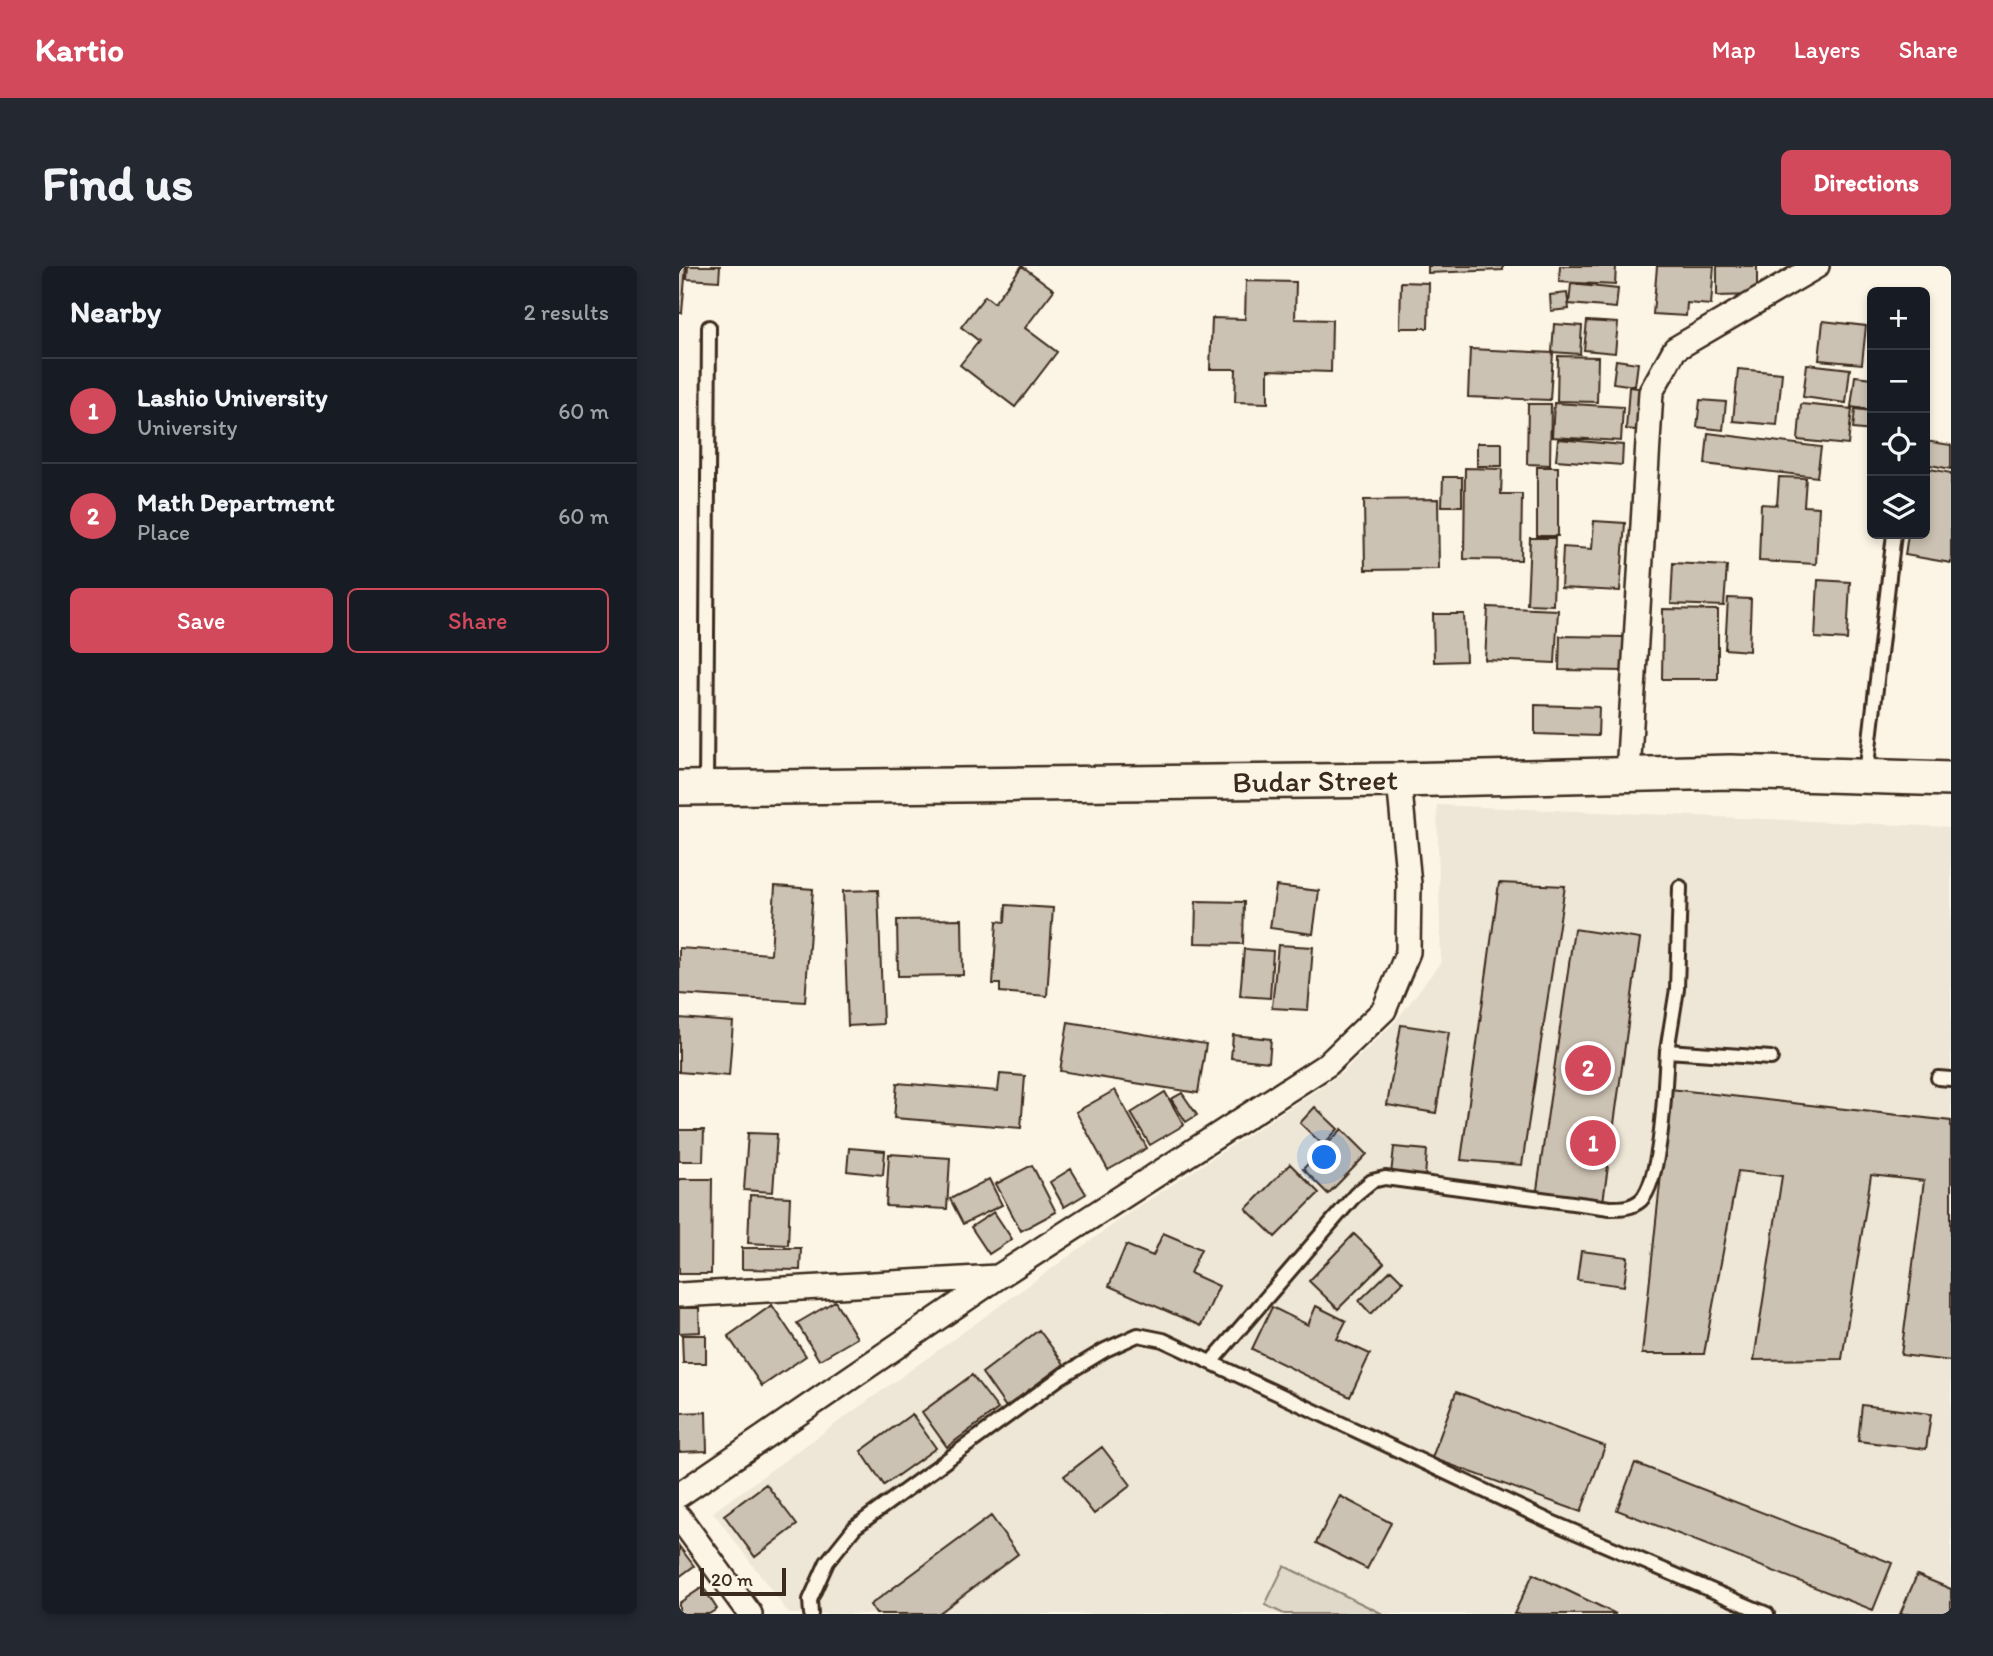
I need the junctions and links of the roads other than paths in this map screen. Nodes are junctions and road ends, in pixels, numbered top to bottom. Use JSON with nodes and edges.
{"nodes":[{"id":1,"x":1817,"y":266,"type":"edge"},
{"id":2,"x":709,"y":327,"type":"dead end"},
{"id":3,"x":1892,"y":539,"type":"edge"},
{"id":4,"x":1628,"y":774,"type":"junction"},
{"id":5,"x":1865,"y":778,"type":"junction"},
{"id":6,"x":1951,"y":779,"type":"edge"},
{"id":7,"x":1399,"y":780,"type":"junction"},
{"id":8,"x":693,"y":788,"type":"edge"},
{"id":9,"x":1680,"y":887,"type":"dead end"},
{"id":10,"x":1667,"y":1051,"type":"junction"},
{"id":11,"x":1771,"y":1058,"type":"dead end"},
{"id":12,"x":999,"y":1277,"type":"junction"},
{"id":13,"x":679,"y":1294,"type":"edge"},
{"id":14,"x":1211,"y":1362,"type":"junction"},
{"id":15,"x":679,"y":1495,"type":"edge"},
{"id":16,"x":679,"y":1517,"type":"edge"},
{"id":17,"x":750,"y":1614,"type":"edge"},
{"id":18,"x":811,"y":1614,"type":"edge"},
{"id":19,"x":1767,"y":1614,"type":"edge"}],
"edges":[{"from":1,"to":4,"type":"street"},
{"from":2,"to":8,"type":"lane"},
{"from":3,"to":5,"type":"lane"},
{"from":4,"to":5,"type":"main road","name":"Budar Street"},
{"from":4,"to":7,"type":"main road","name":"Budar Street"},
{"from":5,"to":6,"type":"main road","name":"Budar Street"},
{"from":7,"to":8,"type":"main road","name":"Budar Street"},
{"from":7,"to":12,"type":"street"},
{"from":9,"to":10,"type":"lane"},
{"from":10,"to":11,"type":"lane"},
{"from":10,"to":14,"type":"lane"},
{"from":12,"to":13,"type":"street"},
{"from":12,"to":15,"type":"street"},
{"from":14,"to":18,"type":"lane"},
{"from":14,"to":19,"type":"lane"},
{"from":16,"to":17,"type":"street"}]}
